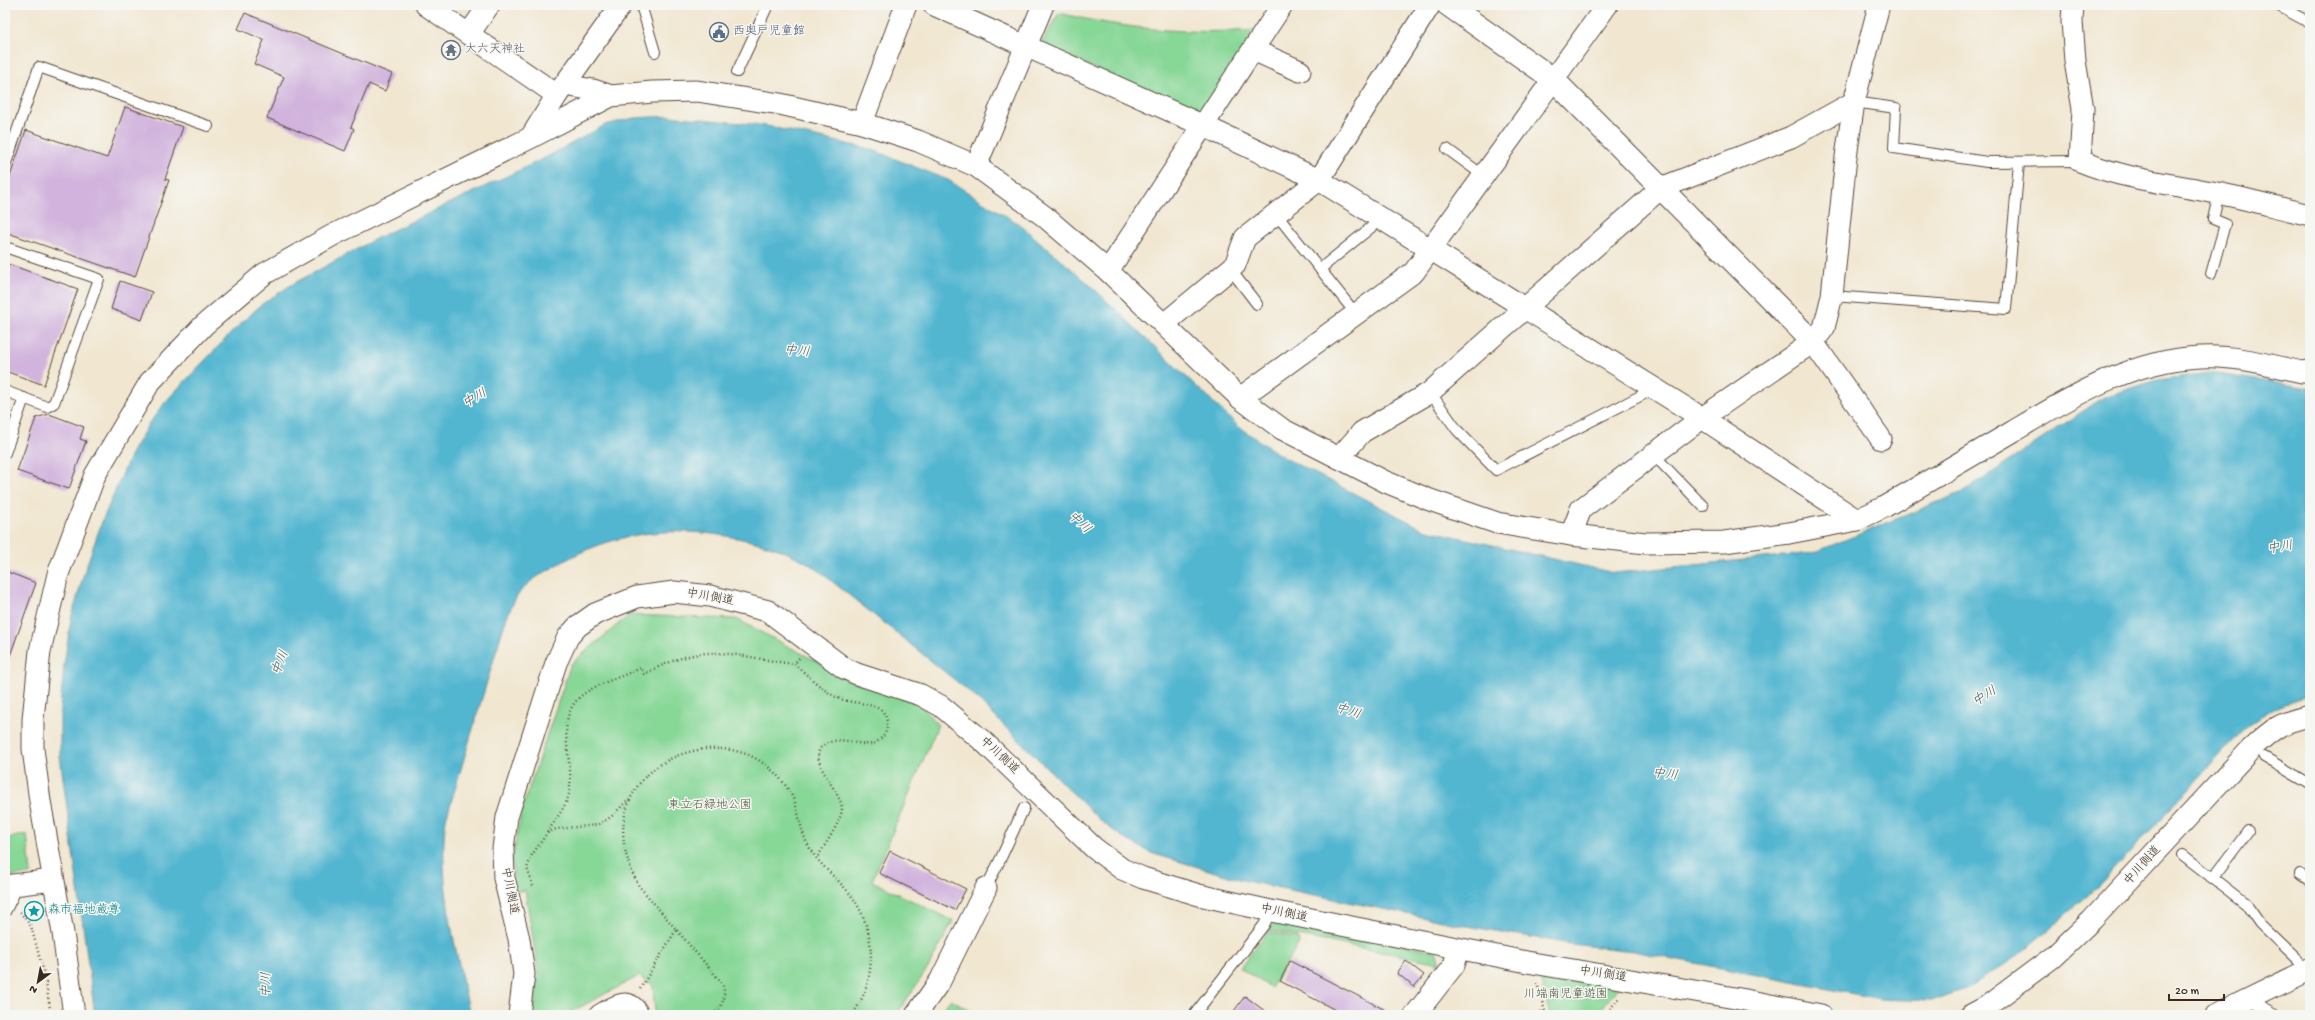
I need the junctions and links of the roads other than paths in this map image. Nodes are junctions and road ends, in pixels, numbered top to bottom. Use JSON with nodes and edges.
{"nodes":[{"id":1,"x":426,"y":5,"type":"edge"},
{"id":2,"x":489,"y":5,"type":"edge"},
{"id":3,"x":621,"y":5,"type":"edge"},
{"id":4,"x":641,"y":5,"type":"edge"},
{"id":5,"x":768,"y":5,"type":"edge"},
{"id":6,"x":906,"y":5,"type":"edge"},
{"id":7,"x":934,"y":5,"type":"edge"},
{"id":8,"x":1043,"y":5,"type":"edge"},
{"id":9,"x":1282,"y":5,"type":"edge"},
{"id":10,"x":1430,"y":5,"type":"edge"},
{"id":11,"x":1448,"y":5,"type":"edge"},
{"id":12,"x":1607,"y":5,"type":"edge"},
{"id":13,"x":1879,"y":5,"type":"edge"},
{"id":14,"x":2074,"y":5,"type":"edge"},
{"id":15,"x":2277,"y":5,"type":"edge"},
{"id":16,"x":2310,"y":23,"type":"edge"},
{"id":17,"x":469,"y":34,"type":"junction"},
{"id":18,"x":1026,"y":46,"type":"junction"},
{"id":19,"x":1253,"y":50,"type":"junction"},
{"id":20,"x":655,"y":52,"type":"dead end"},
{"id":21,"x":1300,"y":71,"type":"dead end"},
{"id":22,"x":737,"y":72,"type":"dead end"},
{"id":23,"x":1553,"y":79,"type":"junction"},
{"id":24,"x":561,"y":90,"type":"junction"},
{"id":25,"x":611,"y":96,"type":"junction"},
{"id":26,"x":1854,"y":102,"type":"junction"},
{"id":27,"x":862,"y":122,"type":"junction"},
{"id":28,"x":208,"y":126,"type":"dead end"},
{"id":29,"x":1204,"y":126,"type":"junction"},
{"id":30,"x":530,"y":138,"type":"junction"},
{"id":31,"x":1447,"y":149,"type":"dead end"},
{"id":32,"x":2080,"y":161,"type":"junction"},
{"id":33,"x":2019,"y":163,"type":"junction"},
{"id":34,"x":5,"y":166,"type":"edge"},
{"id":35,"x":976,"y":166,"type":"junction"},
{"id":36,"x":1484,"y":176,"type":"junction"},
{"id":37,"x":1319,"y":180,"type":"junction"},
{"id":38,"x":1661,"y":188,"type":"junction"},
{"id":39,"x":2219,"y":193,"type":"junction"},
{"id":40,"x":1276,"y":214,"type":"junction"},
{"id":41,"x":2310,"y":215,"type":"edge"},
{"id":42,"x":1380,"y":217,"type":"junction"},
{"id":43,"x":5,"y":247,"type":"edge"},
{"id":44,"x":1432,"y":249,"type":"junction"},
{"id":45,"x":1230,"y":269,"type":"junction"},
{"id":46,"x":1320,"y":269,"type":"junction"},
{"id":47,"x":1108,"y":271,"type":"junction"},
{"id":48,"x":2211,"y":274,"type":"dead end"},
{"id":49,"x":1832,"y":296,"type":"junction"},
{"id":50,"x":1257,"y":304,"type":"dead end"},
{"id":51,"x":1527,"y":307,"type":"junction"},
{"id":52,"x":1356,"y":314,"type":"junction"},
{"id":53,"x":1164,"y":324,"type":"junction"},
{"id":54,"x":1813,"y":342,"type":"junction"},
{"id":55,"x":2310,"y":371,"type":"edge"},
{"id":56,"x":1651,"y":388,"type":"junction"},
{"id":57,"x":5,"y":391,"type":"edge"},
{"id":58,"x":1430,"y":392,"type":"junction"},
{"id":59,"x":24,"y":398,"type":"junction"},
{"id":60,"x":1240,"y":398,"type":"junction"},
{"id":61,"x":1702,"y":418,"type":"junction"},
{"id":62,"x":1881,"y":439,"type":"dead end"},
{"id":63,"x":5,"y":453,"type":"edge"},
{"id":64,"x":1654,"y":454,"type":"junction"},
{"id":65,"x":1339,"y":458,"type":"junction"},
{"id":66,"x":1703,"y":506,"type":"dead end"},
{"id":67,"x":1857,"y":520,"type":"junction"},
{"id":68,"x":1571,"y":535,"type":"junction"},
{"id":69,"x":2310,"y":716,"type":"edge"},
{"id":70,"x":2264,"y":757,"type":"dead end"},
{"id":71,"x":2310,"y":784,"type":"edge"},
{"id":72,"x":1024,"y":808,"type":"dead end"},
{"id":73,"x":2248,"y":831,"type":"dead end"},
{"id":74,"x":2183,"y":855,"type":"dead end"},
{"id":75,"x":2300,"y":874,"type":"dead end"},
{"id":76,"x":2212,"y":879,"type":"junction"},
{"id":77,"x":53,"y":880,"type":"junction"},
{"id":78,"x":2310,"y":881,"type":"edge"},
{"id":79,"x":986,"y":888,"type":"joint"},
{"id":80,"x":12,"y":890,"type":"edge"},
{"id":81,"x":1271,"y":911,"type":"junction"},
{"id":82,"x":5,"y":912,"type":"edge"},
{"id":83,"x":1459,"y":949,"type":"junction"},
{"id":84,"x":2309,"y":970,"type":"edge"},
{"id":85,"x":2247,"y":999,"type":"junction"},
{"id":86,"x":74,"y":1015,"type":"edge"},
{"id":87,"x":518,"y":1015,"type":"edge"},
{"id":88,"x":600,"y":1015,"type":"edge"},
{"id":89,"x":638,"y":1015,"type":"edge"},
{"id":90,"x":916,"y":1015,"type":"edge"},
{"id":91,"x":1194,"y":1015,"type":"edge"},
{"id":92,"x":1414,"y":1015,"type":"edge"},
{"id":93,"x":1821,"y":1015,"type":"edge"},
{"id":94,"x":1971,"y":1015,"type":"edge"},
{"id":95,"x":2216,"y":1015,"type":"edge"},
{"id":96,"x":2276,"y":1015,"type":"edge"}],
"edges":[{"from":1,"to":17,"type":"street"},
{"from":2,"to":17,"type":"street"},
{"from":3,"to":24,"type":"street"},
{"from":4,"to":20,"type":"lane"},
{"from":5,"to":22,"type":"lane"},
{"from":6,"to":27,"type":"street"},
{"from":7,"to":18,"type":"street"},
{"from":8,"to":18,"type":"street"},
{"from":9,"to":19,"type":"street"},
{"from":10,"to":37,"type":"street"},
{"from":11,"to":23,"type":"street"},
{"from":12,"to":23,"type":"street"},
{"from":13,"to":26,"type":"street"},
{"from":14,"to":32,"type":"street"},
{"from":15,"to":16,"type":"lane"},
{"from":17,"to":24,"type":"street"},
{"from":18,"to":29,"type":"street"},
{"from":18,"to":35,"type":"street"},
{"from":19,"to":21,"type":"street"},
{"from":19,"to":29,"type":"street"},
{"from":23,"to":36,"type":"street"},
{"from":23,"to":38,"type":"street"},
{"from":24,"to":25,"type":"street"},
{"from":24,"to":30,"type":"street"},
{"from":25,"to":27,"type":"street"},
{"from":25,"to":30,"type":"street"},
{"from":26,"to":33,"type":"lane"},
{"from":26,"to":38,"type":"street"},
{"from":26,"to":49,"type":"street"},
{"from":27,"to":35,"type":"street"},
{"from":28,"to":34,"type":"lane"},
{"from":29,"to":37,"type":"street"},
{"from":29,"to":47,"type":"street"},
{"from":30,"to":77,"type":"street"},
{"from":31,"to":36,"type":"lane"},
{"from":32,"to":33,"type":"lane"},
{"from":32,"to":39,"type":"street"},
{"from":33,"to":49,"type":"lane"},
{"from":35,"to":47,"type":"street"},
{"from":36,"to":44,"type":"street"},
{"from":37,"to":40,"type":"street"},
{"from":37,"to":42,"type":"street"},
{"from":38,"to":51,"type":"street"},
{"from":38,"to":54,"type":"street"},
{"from":39,"to":41,"type":"street"},
{"from":39,"to":48,"type":"lane"},
{"from":40,"to":45,"type":"street"},
{"from":40,"to":46,"type":"lane"},
{"from":42,"to":44,"type":"street"},
{"from":42,"to":46,"type":"lane"},
{"from":43,"to":59,"type":"lane"},
{"from":44,"to":51,"type":"street"},
{"from":44,"to":52,"type":"street"},
{"from":45,"to":50,"type":"lane"},
{"from":45,"to":53,"type":"street"},
{"from":46,"to":52,"type":"lane"},
{"from":47,"to":53,"type":"street"},
{"from":49,"to":54,"type":"street"},
{"from":51,"to":56,"type":"street"},
{"from":51,"to":58,"type":"street"},
{"from":52,"to":60,"type":"street"},
{"from":53,"to":60,"type":"street"},
{"from":54,"to":61,"type":"street"},
{"from":54,"to":62,"type":"street"},
{"from":55,"to":67,"type":"street"},
{"from":56,"to":58,"type":"lane"},
{"from":56,"to":61,"type":"street"},
{"from":57,"to":59,"type":"lane"},
{"from":58,"to":65,"type":"street"},
{"from":59,"to":63,"type":"lane"},
{"from":60,"to":65,"type":"street"},
{"from":61,"to":64,"type":"street"},
{"from":61,"to":67,"type":"street"},
{"from":64,"to":66,"type":"lane"},
{"from":64,"to":68,"type":"street"},
{"from":65,"to":68,"type":"street"},
{"from":67,"to":68,"type":"street"},
{"from":69,"to":94,"type":"street","name":"中川側道"},
{"from":70,"to":71,"type":"lane"},
{"from":72,"to":79,"type":"lane"},
{"from":73,"to":76,"type":"lane"},
{"from":74,"to":76,"type":"lane"},
{"from":75,"to":78,"type":"lane"},
{"from":76,"to":84,"type":"lane"},
{"from":77,"to":80,"type":"street"},
{"from":77,"to":86,"type":"street"},
{"from":79,"to":90,"type":"street"},
{"from":80,"to":82,"type":"lane"},
{"from":81,"to":83,"type":"street","name":"中川側道"},
{"from":81,"to":87,"type":"street","name":"中川側道"},
{"from":81,"to":91,"type":"lane"},
{"from":83,"to":92,"type":"street"},
{"from":83,"to":93,"type":"street","name":"中川側道"},
{"from":84,"to":85,"type":"street"},
{"from":85,"to":95,"type":"street"},
{"from":85,"to":96,"type":"lane"},
{"from":88,"to":89,"type":"street"}]}
